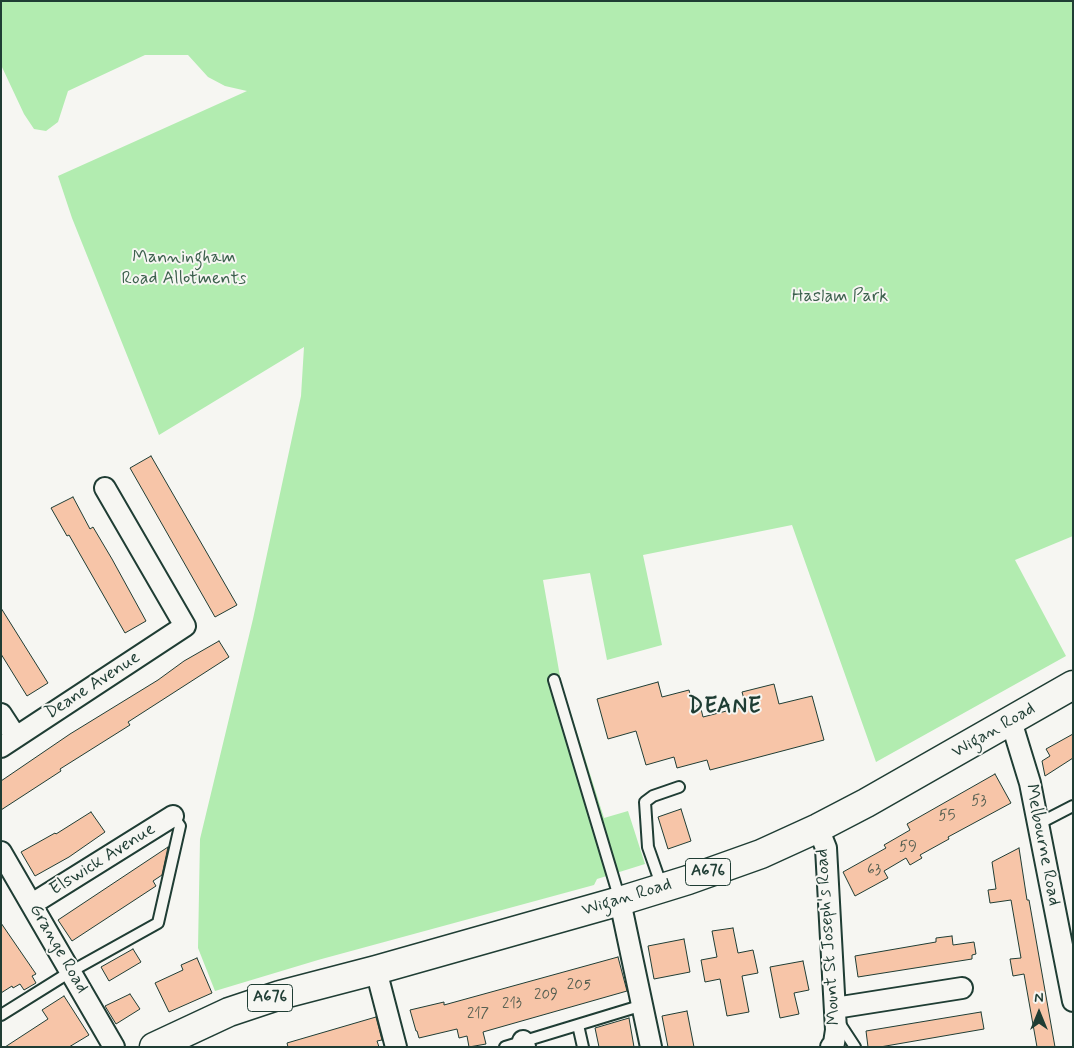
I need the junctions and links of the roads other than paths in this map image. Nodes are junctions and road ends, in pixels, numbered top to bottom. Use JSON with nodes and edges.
{"nodes":[{"id":1,"x":105,"y":488,"type":"dead end"},
{"id":2,"x":554,"y":680,"type":"dead end"},
{"id":3,"x":1073,"y":685,"type":"edge"},
{"id":4,"x":1,"y":714,"type":"edge"},
{"id":5,"x":1011,"y":721,"type":"junction"},
{"id":6,"x":8,"y":742,"type":"edge"},
{"id":7,"x":679,"y":787,"type":"dead end"},
{"id":8,"x":1073,"y":806,"type":"edge"},
{"id":9,"x":173,"y":816,"type":"joint"},
{"id":10,"x":1038,"y":824,"type":"junction"},
{"id":11,"x":818,"y":828,"type":"junction"},
{"id":12,"x":1,"y":852,"type":"edge"},
{"id":13,"x":662,"y":888,"type":"junction"},
{"id":14,"x":620,"y":901,"type":"junction"},
{"id":15,"x":32,"y":904,"type":"junction"},
{"id":16,"x":376,"y":970,"type":"junction"},
{"id":17,"x":70,"y":972,"type":"junction"},
{"id":18,"x":962,"y":988,"type":"dead end"},
{"id":19,"x":1073,"y":1001,"type":"edge"},
{"id":20,"x":643,"y":1005,"type":"junction"},
{"id":21,"x":835,"y":1012,"type":"junction"},
{"id":22,"x":1,"y":1016,"type":"edge"},
{"id":23,"x":578,"y":1025,"type":"junction"},
{"id":24,"x":518,"y":1045,"type":"edge"},
{"id":25,"x":114,"y":1047,"type":"edge"},
{"id":26,"x":154,"y":1047,"type":"edge"},
{"id":27,"x":396,"y":1047,"type":"edge"},
{"id":28,"x":583,"y":1047,"type":"edge"},
{"id":29,"x":651,"y":1047,"type":"edge"},
{"id":30,"x":831,"y":1047,"type":"edge"},
{"id":31,"x":854,"y":1047,"type":"edge"}],
"edges":[{"from":1,"to":6,"type":"street","name":"Deane Avenue"},
{"from":2,"to":14,"type":"lane"},
{"from":3,"to":5,"type":"main road","name":"Wigan Road","number":"A676"},
{"from":4,"to":6,"type":"street"},
{"from":5,"to":10,"type":"street","name":"Melbourne Road"},
{"from":5,"to":11,"type":"main road","name":"Wigan Road","number":"A676"},
{"from":7,"to":13,"type":"lane"},
{"from":8,"to":10,"type":"lane"},
{"from":9,"to":15,"type":"street","name":"Elswick Avenue"},
{"from":9,"to":17,"type":"lane"},
{"from":10,"to":19,"type":"street","name":"Melbourne Road"},
{"from":11,"to":13,"type":"main road","name":"Wigan Road","number":"A676"},
{"from":11,"to":21,"type":"street","name":"Mount St Joseph's Road"},
{"from":12,"to":15,"type":"street","name":"Grange Road"},
{"from":13,"to":14,"type":"main road","name":"Wigan Road","number":"A676"},
{"from":14,"to":16,"type":"main road","name":"Wigan Road","number":"A676"},
{"from":14,"to":20,"type":"street"},
{"from":15,"to":17,"type":"street","name":"Grange Road"},
{"from":16,"to":26,"type":"main road","name":"Wigan Road","number":"A676"},
{"from":16,"to":27,"type":"street"},
{"from":17,"to":22,"type":"lane"},
{"from":17,"to":25,"type":"street","name":"Grange Road"},
{"from":18,"to":21,"type":"street"},
{"from":20,"to":23,"type":"lane"},
{"from":20,"to":29,"type":"street"},
{"from":21,"to":30,"type":"street","name":"Mount St Joseph's Road"},
{"from":21,"to":31,"type":"lane"},
{"from":23,"to":24,"type":"lane"},
{"from":23,"to":28,"type":"lane"}]}
